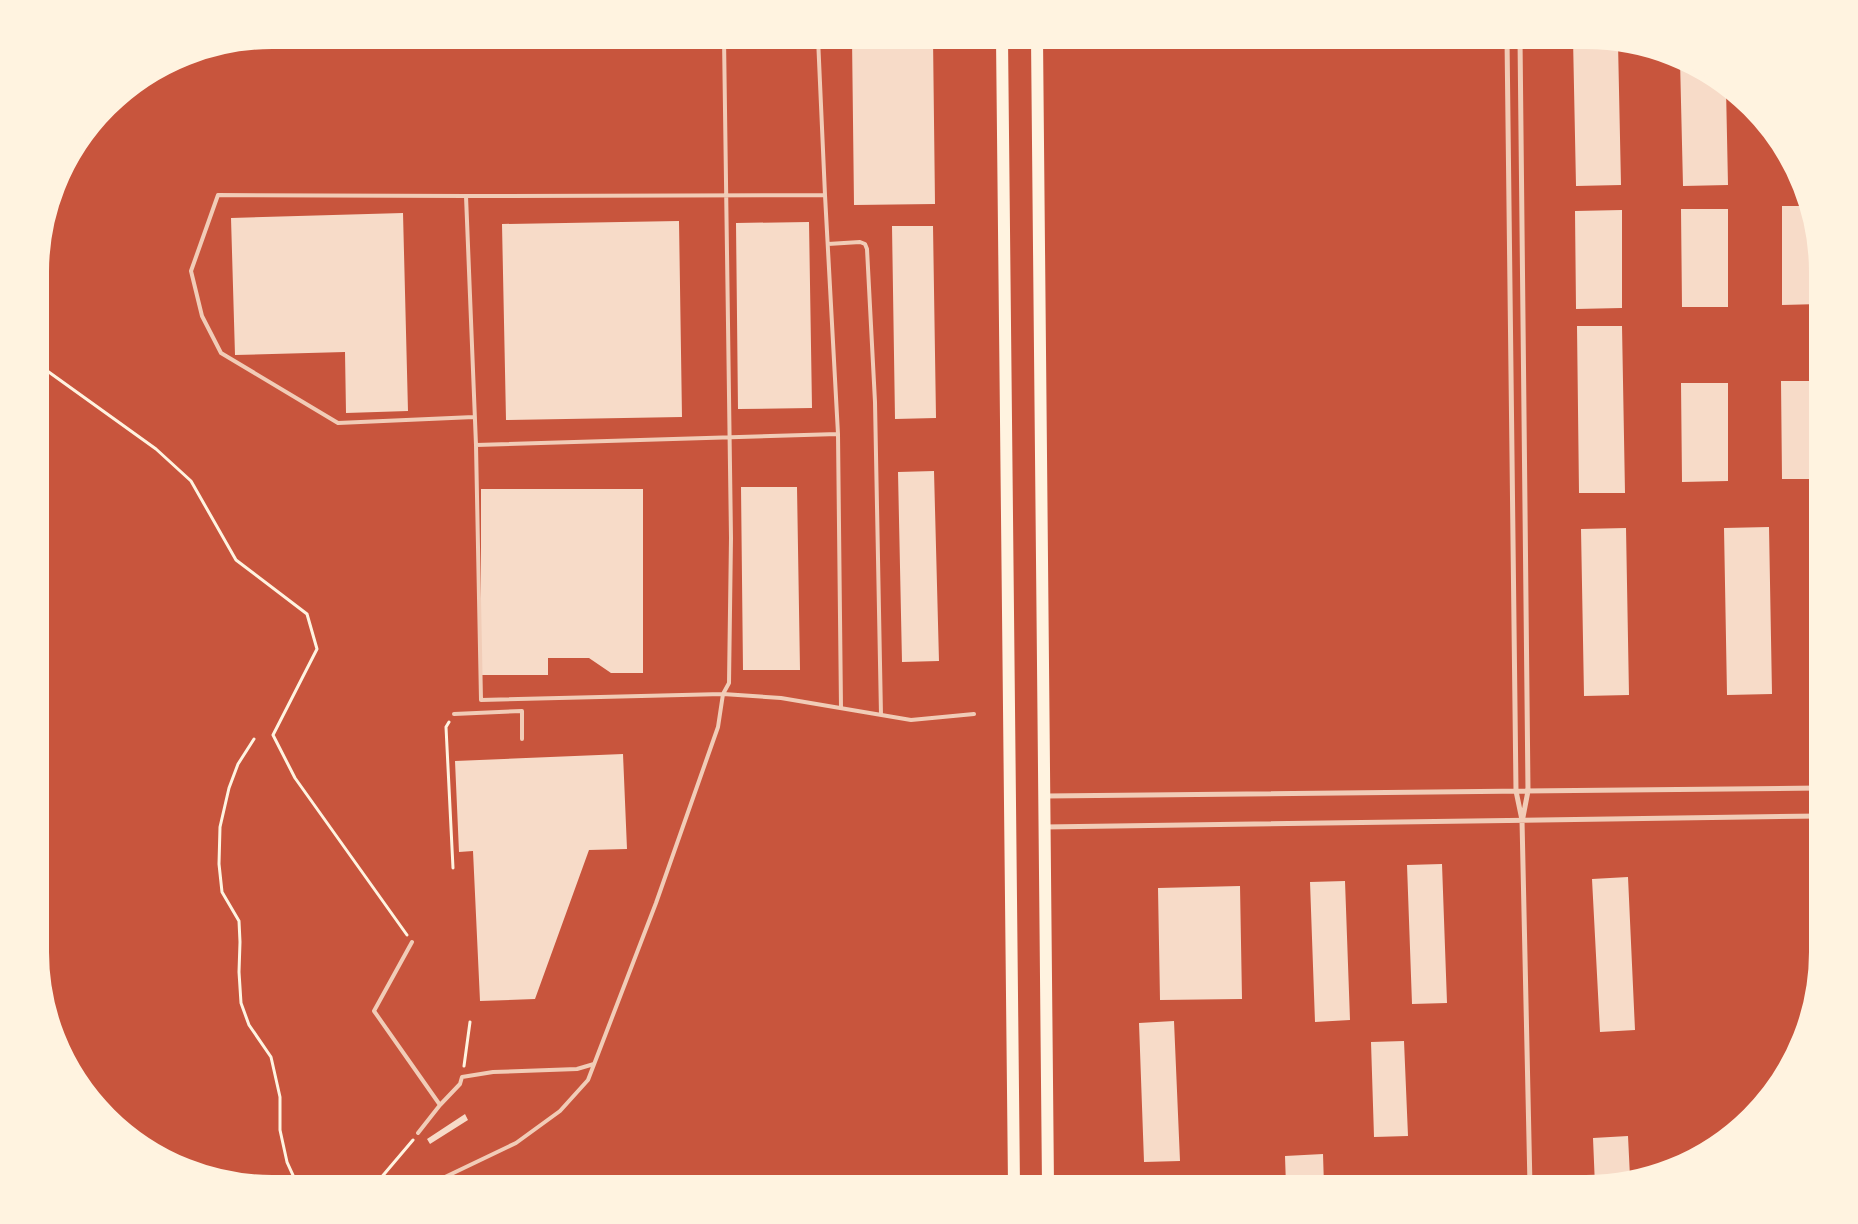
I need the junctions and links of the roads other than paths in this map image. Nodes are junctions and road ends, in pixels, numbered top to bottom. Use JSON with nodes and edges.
{"nodes":[{"id":1,"x":724,"y":46,"type":"edge"},
{"id":2,"x":818,"y":46,"type":"edge"},
{"id":3,"x":1002,"y":46,"type":"edge"},
{"id":4,"x":1037,"y":46,"type":"edge"},
{"id":5,"x":1506,"y":46,"type":"edge"},
{"id":6,"x":1520,"y":46,"type":"edge"},
{"id":7,"x":726,"y":195,"type":"junction"},
{"id":8,"x":825,"y":195,"type":"junction"},
{"id":9,"x":466,"y":196,"type":"junction"},
{"id":10,"x":828,"y":244,"type":"junction"},
{"id":11,"x":474,"y":417,"type":"junction"},
{"id":12,"x":838,"y":434,"type":"junction"},
{"id":13,"x":729,"y":438,"type":"junction"},
{"id":14,"x":476,"y":445,"type":"junction"},
{"id":15,"x":724,"y":694,"type":"junction"},
{"id":16,"x":841,"y":708,"type":"junction"},
{"id":17,"x":454,"y":714,"type":"road end"},
{"id":18,"x":974,"y":714,"type":"dead end"},
{"id":19,"x":881,"y":715,"type":"junction"},
{"id":20,"x":522,"y":739,"type":"dead end"},
{"id":21,"x":1812,"y":788,"type":"edge"},
{"id":22,"x":1516,"y":791,"type":"junction"},
{"id":23,"x":1528,"y":791,"type":"junction"},
{"id":24,"x":1044,"y":796,"type":"junction"},
{"id":25,"x":1812,"y":816,"type":"edge"},
{"id":26,"x":1522,"y":820,"type":"junction"},
{"id":27,"x":1044,"y":827,"type":"junction"},
{"id":28,"x":412,"y":942,"type":"road end"},
{"id":29,"x":594,"y":1064,"type":"junction"},
{"id":30,"x":440,"y":1105,"type":"junction"},
{"id":31,"x":418,"y":1133,"type":"road end"},
{"id":32,"x":442,"y":1178,"type":"edge"},
{"id":33,"x":1014,"y":1178,"type":"edge"},
{"id":34,"x":1048,"y":1178,"type":"edge"},
{"id":35,"x":1530,"y":1178,"type":"edge"}],
"edges":[{"from":1,"to":7,"type":"lane"},
{"from":2,"to":8,"type":"lane"},
{"from":3,"to":33,"type":"main road"},
{"from":4,"to":24,"type":"main road"},
{"from":5,"to":22,"type":"street"},
{"from":6,"to":23,"type":"street"},
{"from":7,"to":8,"type":"lane"},
{"from":7,"to":9,"type":"lane"},
{"from":7,"to":13,"type":"lane"},
{"from":8,"to":10,"type":"lane"},
{"from":9,"to":11,"type":"lane"},
{"from":9,"to":11,"type":"lane"},
{"from":10,"to":12,"type":"lane"},
{"from":10,"to":19,"type":"lane"},
{"from":11,"to":14,"type":"lane"},
{"from":12,"to":13,"type":"lane"},
{"from":12,"to":16,"type":"lane"},
{"from":13,"to":14,"type":"lane"},
{"from":13,"to":15,"type":"lane"},
{"from":14,"to":15,"type":"lane"},
{"from":15,"to":16,"type":"lane"},
{"from":15,"to":29,"type":"lane"},
{"from":16,"to":19,"type":"lane"},
{"from":17,"to":20,"type":"lane"},
{"from":18,"to":19,"type":"lane"},
{"from":21,"to":23,"type":"street"},
{"from":22,"to":23,"type":"street"},
{"from":22,"to":24,"type":"street"},
{"from":22,"to":26,"type":"street"},
{"from":23,"to":26,"type":"street"},
{"from":24,"to":27,"type":"main road"},
{"from":25,"to":26,"type":"street"},
{"from":26,"to":27,"type":"street"},
{"from":26,"to":35,"type":"street"},
{"from":27,"to":34,"type":"main road"},
{"from":28,"to":30,"type":"lane"},
{"from":29,"to":30,"type":"lane"},
{"from":29,"to":32,"type":"lane"},
{"from":30,"to":31,"type":"lane"}]}
